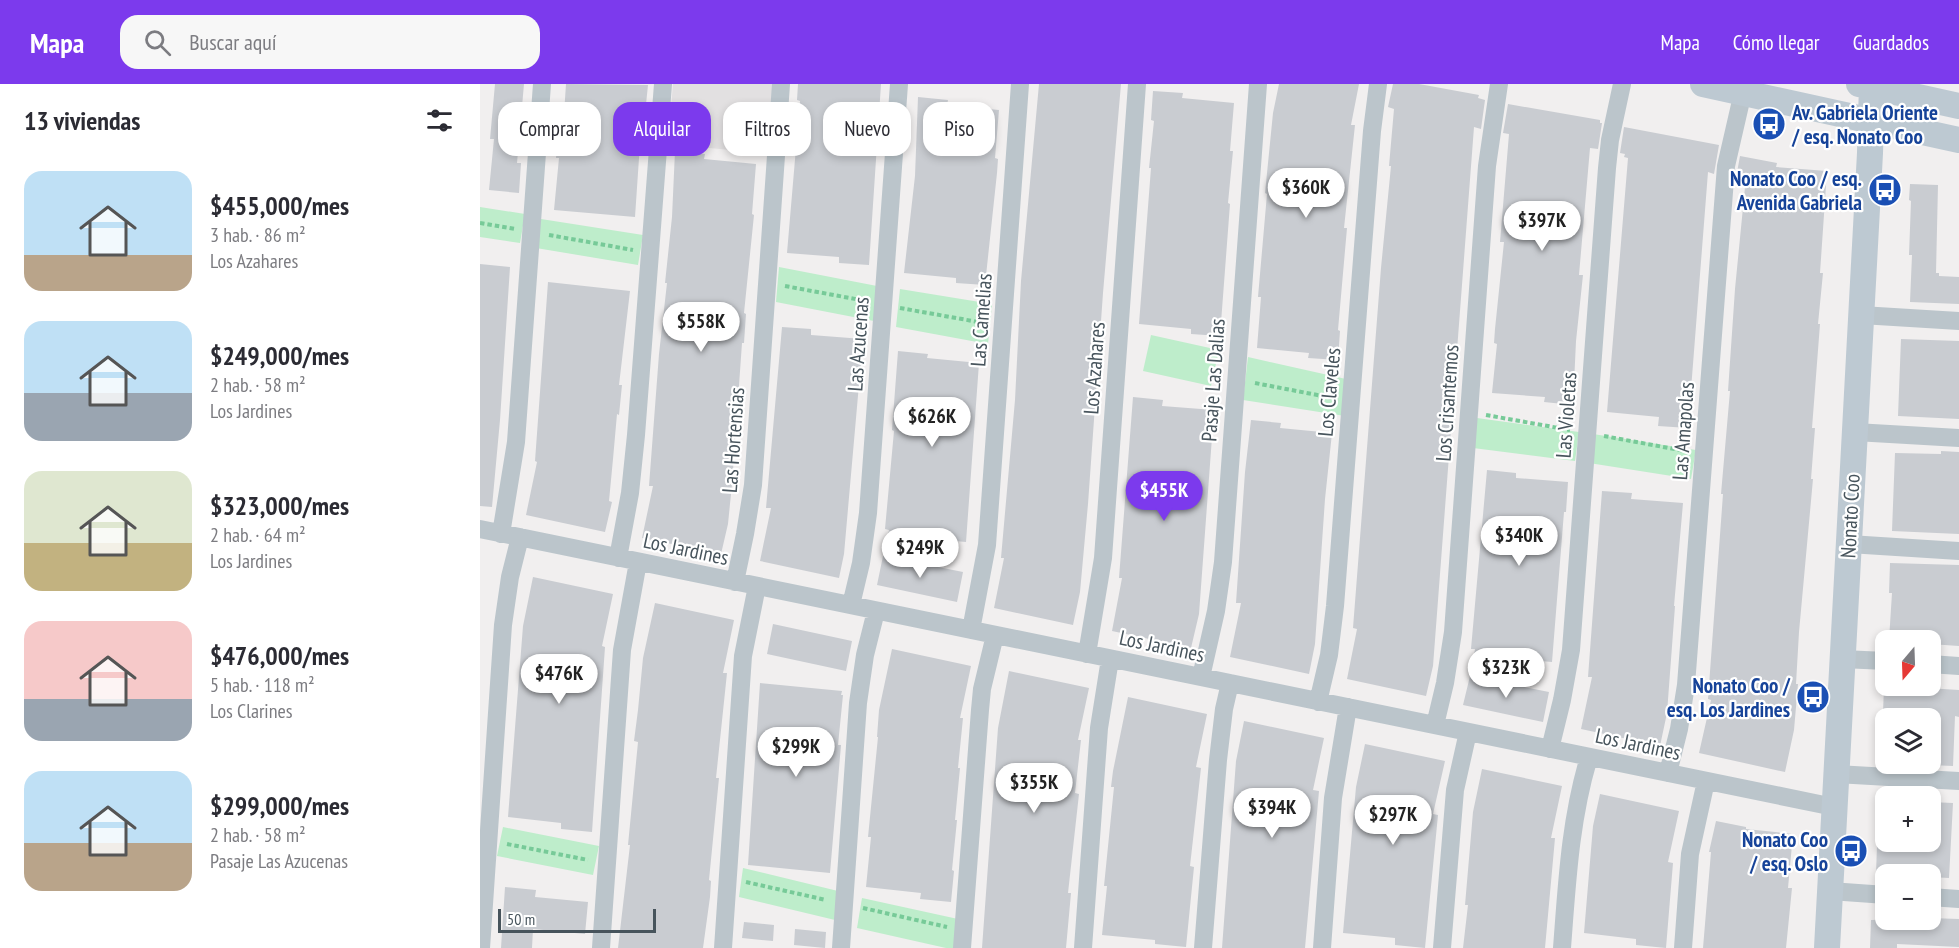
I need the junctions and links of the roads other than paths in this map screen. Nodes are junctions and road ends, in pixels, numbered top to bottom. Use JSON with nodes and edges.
{"nodes":[{"id":1,"x":542,"y":84,"type":"edge"},
{"id":2,"x":663,"y":84,"type":"edge"},
{"id":3,"x":781,"y":84,"type":"edge"},
{"id":4,"x":899,"y":84,"type":"edge"},
{"id":5,"x":1020,"y":84,"type":"edge"},
{"id":6,"x":1137,"y":84,"type":"edge"},
{"id":7,"x":1258,"y":84,"type":"edge"},
{"id":8,"x":1378,"y":84,"type":"edge"},
{"id":9,"x":1499,"y":84,"type":"edge"},
{"id":10,"x":1622,"y":84,"type":"edge"},
{"id":11,"x":1703,"y":84,"type":"edge"},
{"id":12,"x":1867,"y":85,"type":"edge"},
{"id":13,"x":1743,"y":92,"type":"junction"},
{"id":14,"x":1959,"y":106,"type":"edge"},
{"id":15,"x":1870,"y":121,"type":"junction"},
{"id":16,"x":1959,"y":140,"type":"edge"},
{"id":17,"x":1861,"y":315,"type":"junction"},
{"id":18,"x":1959,"y":321,"type":"edge"},
{"id":19,"x":1855,"y":432,"type":"junction"},
{"id":20,"x":1959,"y":438,"type":"edge"},
{"id":21,"x":480,"y":529,"type":"edge"},
{"id":22,"x":501,"y":534,"type":"junction"},
{"id":23,"x":520,"y":537,"type":"junction"},
{"id":24,"x":1849,"y":544,"type":"junction"},
{"id":25,"x":1959,"y":551,"type":"edge"},
{"id":26,"x":618,"y":558,"type":"junction"},
{"id":27,"x":638,"y":562,"type":"junction"},
{"id":28,"x":735,"y":582,"type":"junction"},
{"id":29,"x":757,"y":586,"type":"junction"},
{"id":30,"x":851,"y":606,"type":"junction"},
{"id":31,"x":876,"y":611,"type":"junction"},
{"id":32,"x":971,"y":630,"type":"junction"},
{"id":33,"x":995,"y":635,"type":"junction"},
{"id":34,"x":1087,"y":654,"type":"junction"},
{"id":35,"x":1110,"y":659,"type":"junction"},
{"id":36,"x":1842,"y":659,"type":"junction"},
{"id":37,"x":1875,"y":660,"type":"edge"},
{"id":38,"x":1941,"y":665,"type":"edge"},
{"id":39,"x":1959,"y":666,"type":"edge"},
{"id":40,"x":1201,"y":677,"type":"junction"},
{"id":41,"x":1228,"y":692,"type":"junction"},
{"id":42,"x":1318,"y":702,"type":"junction"},
{"id":43,"x":1348,"y":707,"type":"junction"},
{"id":44,"x":1435,"y":725,"type":"junction"},
{"id":45,"x":1468,"y":732,"type":"junction"},
{"id":46,"x":1550,"y":749,"type":"junction"},
{"id":47,"x":1588,"y":757,"type":"junction"},
{"id":48,"x":1668,"y":773,"type":"junction"},
{"id":49,"x":1836,"y":774,"type":"junction"},
{"id":50,"x":1706,"y":781,"type":"junction"},
{"id":51,"x":1959,"y":781,"type":"edge"},
{"id":52,"x":1834,"y":807,"type":"junction"},
{"id":53,"x":1830,"y":891,"type":"junction"},
{"id":54,"x":1875,"y":894,"type":"edge"},
{"id":55,"x":1941,"y":898,"type":"edge"},
{"id":56,"x":1959,"y":899,"type":"edge"},
{"id":57,"x":481,"y":948,"type":"edge"},
{"id":58,"x":601,"y":948,"type":"edge"},
{"id":59,"x":723,"y":948,"type":"edge"},
{"id":60,"x":841,"y":948,"type":"edge"},
{"id":61,"x":962,"y":948,"type":"edge"},
{"id":62,"x":1083,"y":948,"type":"edge"},
{"id":63,"x":1203,"y":948,"type":"edge"},
{"id":64,"x":1322,"y":948,"type":"edge"},
{"id":65,"x":1442,"y":948,"type":"edge"},
{"id":66,"x":1562,"y":948,"type":"edge"},
{"id":67,"x":1683,"y":948,"type":"edge"},
{"id":68,"x":1827,"y":948,"type":"edge"}],
"edges":[{"from":1,"to":22,"type":"street"},
{"from":2,"to":26,"type":"street"},
{"from":3,"to":28,"type":"street","name":"Las Hortensias"},
{"from":4,"to":30,"type":"street","name":"Las Azucenas"},
{"from":5,"to":32,"type":"street","name":"Las Camelias"},
{"from":6,"to":34,"type":"street","name":"Los Azahares"},
{"from":7,"to":40,"type":"street","name":"Pasaje Las Dalias"},
{"from":8,"to":42,"type":"street","name":"Los Claveles"},
{"from":9,"to":44,"type":"street","name":"Los Crisantemos"},
{"from":10,"to":46,"type":"street","name":"Las Violetas"},
{"from":11,"to":13,"type":"main road"},
{"from":12,"to":14,"type":"main road"},
{"from":12,"to":15,"type":"main road","name":"Nonato Coo"},
{"from":13,"to":15,"type":"main road"},
{"from":13,"to":48,"type":"street","name":"Las Amapolas"},
{"from":15,"to":16,"type":"main road"},
{"from":15,"to":17,"type":"main road","name":"Nonato Coo"},
{"from":17,"to":18,"type":"street"},
{"from":17,"to":19,"type":"main road","name":"Nonato Coo"},
{"from":19,"to":20,"type":"street"},
{"from":19,"to":24,"type":"main road","name":"Nonato Coo"},
{"from":21,"to":22,"type":"street","name":"Los Jardines"},
{"from":22,"to":23,"type":"street","name":"Los Jardines"},
{"from":23,"to":26,"type":"street","name":"Los Jardines"},
{"from":23,"to":57,"type":"street"},
{"from":24,"to":25,"type":"street"},
{"from":24,"to":36,"type":"main road","name":"Nonato Coo"},
{"from":26,"to":27,"type":"street","name":"Los Jardines"},
{"from":27,"to":28,"type":"street","name":"Los Jardines"},
{"from":27,"to":58,"type":"street"},
{"from":28,"to":29,"type":"street","name":"Los Jardines"},
{"from":29,"to":30,"type":"street","name":"Los Jardines"},
{"from":29,"to":59,"type":"street"},
{"from":30,"to":31,"type":"street","name":"Los Jardines"},
{"from":31,"to":32,"type":"street","name":"Los Jardines"},
{"from":31,"to":60,"type":"street"},
{"from":32,"to":33,"type":"street","name":"Los Jardines"},
{"from":33,"to":34,"type":"street","name":"Los Jardines"},
{"from":33,"to":61,"type":"street"},
{"from":34,"to":35,"type":"street","name":"Los Jardines"},
{"from":35,"to":40,"type":"street","name":"Los Jardines"},
{"from":35,"to":62,"type":"street"},
{"from":36,"to":37,"type":"street"},
{"from":36,"to":49,"type":"main road","name":"Nonato Coo"},
{"from":38,"to":39,"type":"street"},
{"from":40,"to":41,"type":"street","name":"Los Jardines"},
{"from":41,"to":42,"type":"street","name":"Los Jardines"},
{"from":41,"to":63,"type":"street"},
{"from":42,"to":43,"type":"street","name":"Los Jardines"},
{"from":43,"to":44,"type":"street","name":"Los Jardines"},
{"from":43,"to":64,"type":"street"},
{"from":44,"to":45,"type":"street","name":"Los Jardines"},
{"from":45,"to":46,"type":"street","name":"Los Jardines"},
{"from":45,"to":65,"type":"street"},
{"from":46,"to":47,"type":"street","name":"Los Jardines"},
{"from":47,"to":48,"type":"street","name":"Los Jardines"},
{"from":47,"to":66,"type":"street"},
{"from":48,"to":50,"type":"street","name":"Los Jardines"},
{"from":49,"to":51,"type":"street"},
{"from":49,"to":52,"type":"main road","name":"Nonato Coo"},
{"from":50,"to":52,"type":"street","name":"Los Jardines"},
{"from":50,"to":67,"type":"street"},
{"from":52,"to":53,"type":"main road","name":"Nonato Coo"},
{"from":53,"to":54,"type":"street"},
{"from":53,"to":68,"type":"main road","name":"Nonato Coo"},
{"from":55,"to":56,"type":"street"}]}
